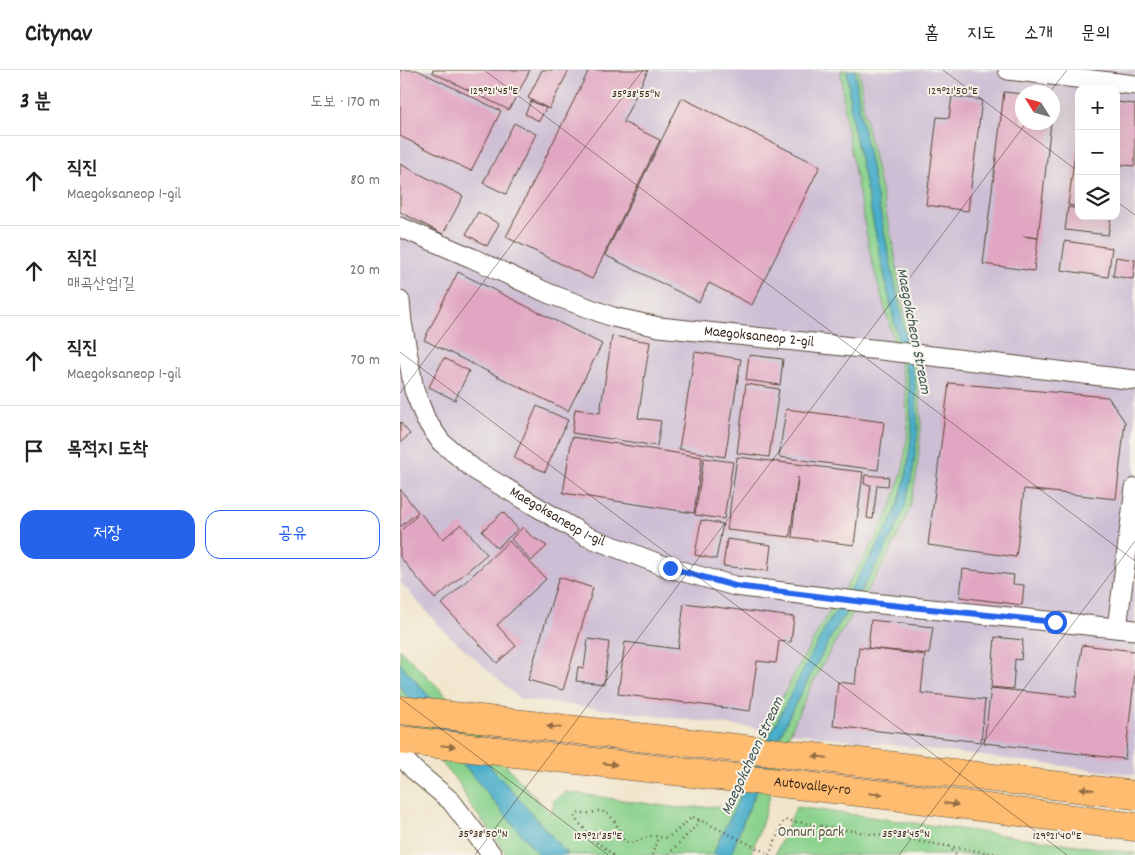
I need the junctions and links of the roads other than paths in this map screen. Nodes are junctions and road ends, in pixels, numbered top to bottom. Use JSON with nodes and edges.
{"nodes":[{"id":1,"x":1008,"y":70,"type":"edge"},
{"id":2,"x":1135,"y":85,"type":"edge"},
{"id":3,"x":400,"y":227,"type":"edge"},
{"id":4,"x":400,"y":301,"type":"edge"},
{"id":5,"x":1135,"y":380,"type":"edge"},
{"id":6,"x":1135,"y":488,"type":"edge"},
{"id":7,"x":1126,"y":629,"type":"edge"},
{"id":8,"x":400,"y":710,"type":"edge"},
{"id":9,"x":400,"y":740,"type":"edge"},
{"id":10,"x":400,"y":755,"type":"edge"},
{"id":11,"x":1135,"y":795,"type":"edge"},
{"id":12,"x":1135,"y":828,"type":"edge"},
{"id":13,"x":492,"y":855,"type":"edge"}],
"edges":[{"from":1,"to":2,"type":"street"},
{"from":3,"to":5,"type":"street","name":"Maegoksaneop 2-gil"},
{"from":4,"to":7,"type":"street","name":"Maegoksaneop 1-gil"},
{"from":6,"to":7,"type":"street"},
{"from":11,"to":8,"type":"highway","one_way":true},
{"from":9,"to":12,"type":"highway","name":"Autovalley-ro","one_way":true},
{"from":10,"to":13,"type":"street"}]}
